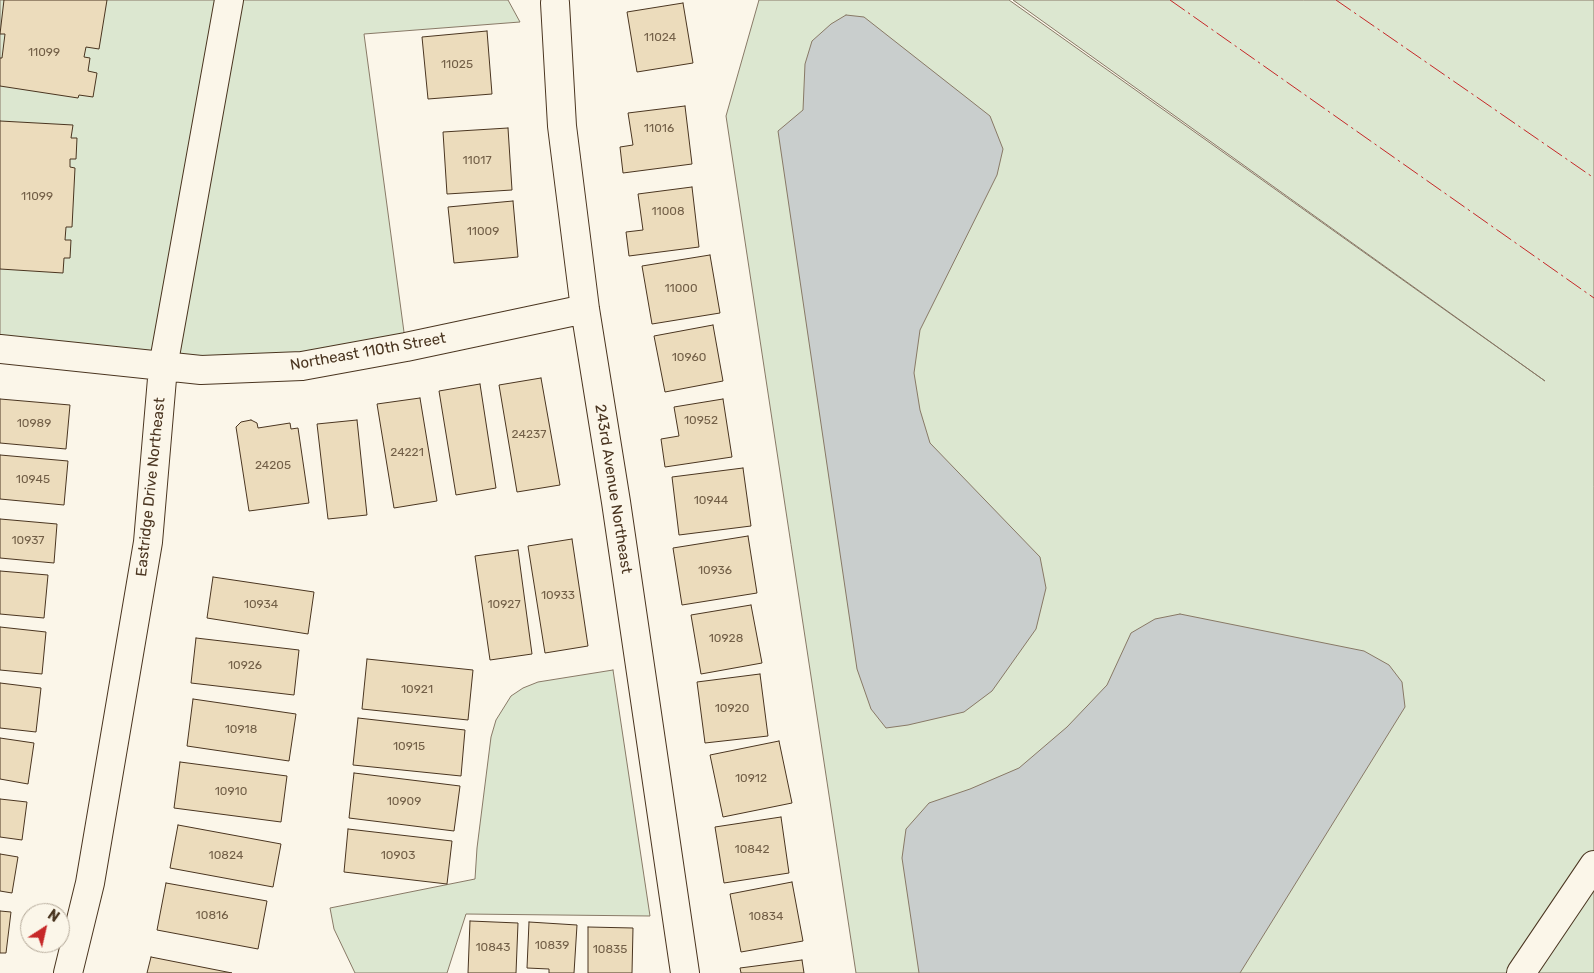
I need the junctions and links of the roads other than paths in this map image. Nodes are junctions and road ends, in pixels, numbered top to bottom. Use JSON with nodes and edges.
{"nodes":[{"id":1,"x":229,"y":0,"type":"edge"},
{"id":2,"x":554,"y":1,"type":"edge"},
{"id":3,"x":585,"y":309,"type":"junction"},
{"id":4,"x":0,"y":349,"type":"edge"},
{"id":5,"x":163,"y":367,"type":"junction"},
{"id":6,"x":1594,"y":865,"type":"edge"},
{"id":7,"x":68,"y":973,"type":"edge"},
{"id":8,"x":686,"y":973,"type":"edge"},
{"id":9,"x":1521,"y":973,"type":"edge"}],
"edges":[{"from":1,"to":5,"type":"street","name":"Eastridge Drive Northeast"},
{"from":2,"to":3,"type":"street","name":"243rd Avenue Northeast"},
{"from":3,"to":5,"type":"street","name":"Northeast 110th Street"},
{"from":3,"to":8,"type":"street","name":"243rd Avenue Northeast"},
{"from":4,"to":5,"type":"street","name":"Northeast 110th Street"},
{"from":5,"to":7,"type":"street","name":"Eastridge Drive Northeast"},
{"from":6,"to":9,"type":"street"}]}
